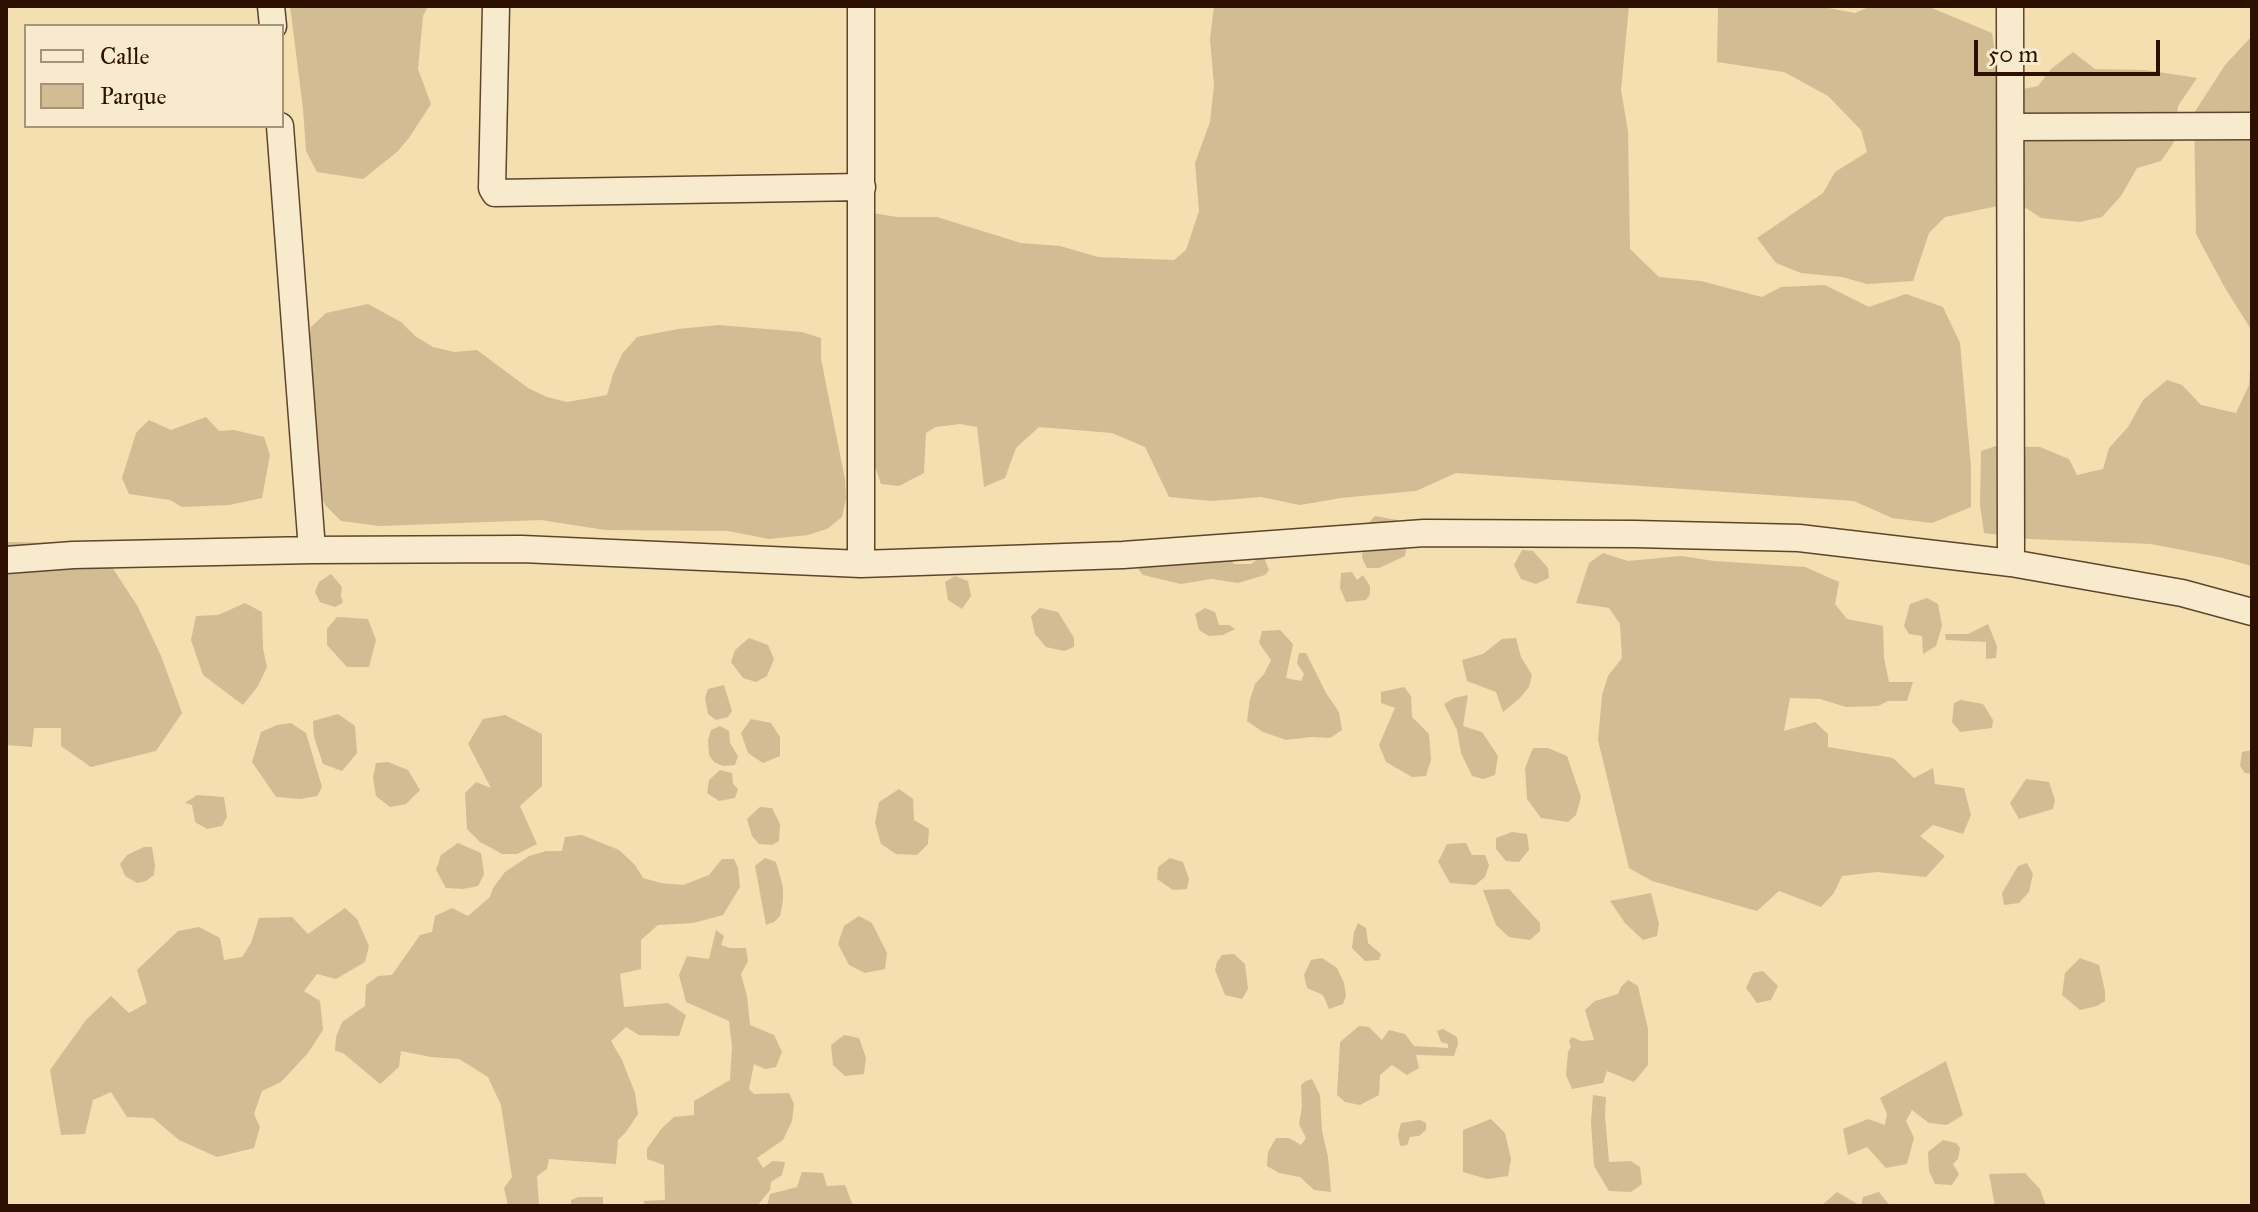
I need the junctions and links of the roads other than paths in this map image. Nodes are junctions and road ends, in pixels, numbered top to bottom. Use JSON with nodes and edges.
{"nodes":[{"id":1,"x":496,"y":6,"type":"edge"},
{"id":2,"x":861,"y":6,"type":"edge"},
{"id":3,"x":2010,"y":6,"type":"edge"},
{"id":4,"x":2252,"y":126,"type":"edge"},
{"id":5,"x":2011,"y":127,"type":"junction"},
{"id":6,"x":280,"y":128,"type":"edge"},
{"id":7,"x":862,"y":187,"type":"junction"},
{"id":8,"x":312,"y":550,"type":"junction"},
{"id":9,"x":6,"y":560,"type":"edge"},
{"id":10,"x":2011,"y":563,"type":"junction"},
{"id":11,"x":861,"y":564,"type":"junction"},
{"id":12,"x":2252,"y":612,"type":"edge"}],
"edges":[{"from":1,"to":7,"type":"street"},
{"from":2,"to":7,"type":"street"},
{"from":3,"to":5,"type":"street"},
{"from":4,"to":5,"type":"street"},
{"from":5,"to":10,"type":"street"},
{"from":6,"to":8,"type":"street"},
{"from":7,"to":11,"type":"street"},
{"from":8,"to":9,"type":"street"},
{"from":8,"to":11,"type":"street"},
{"from":10,"to":11,"type":"street"},
{"from":10,"to":12,"type":"street"}]}
